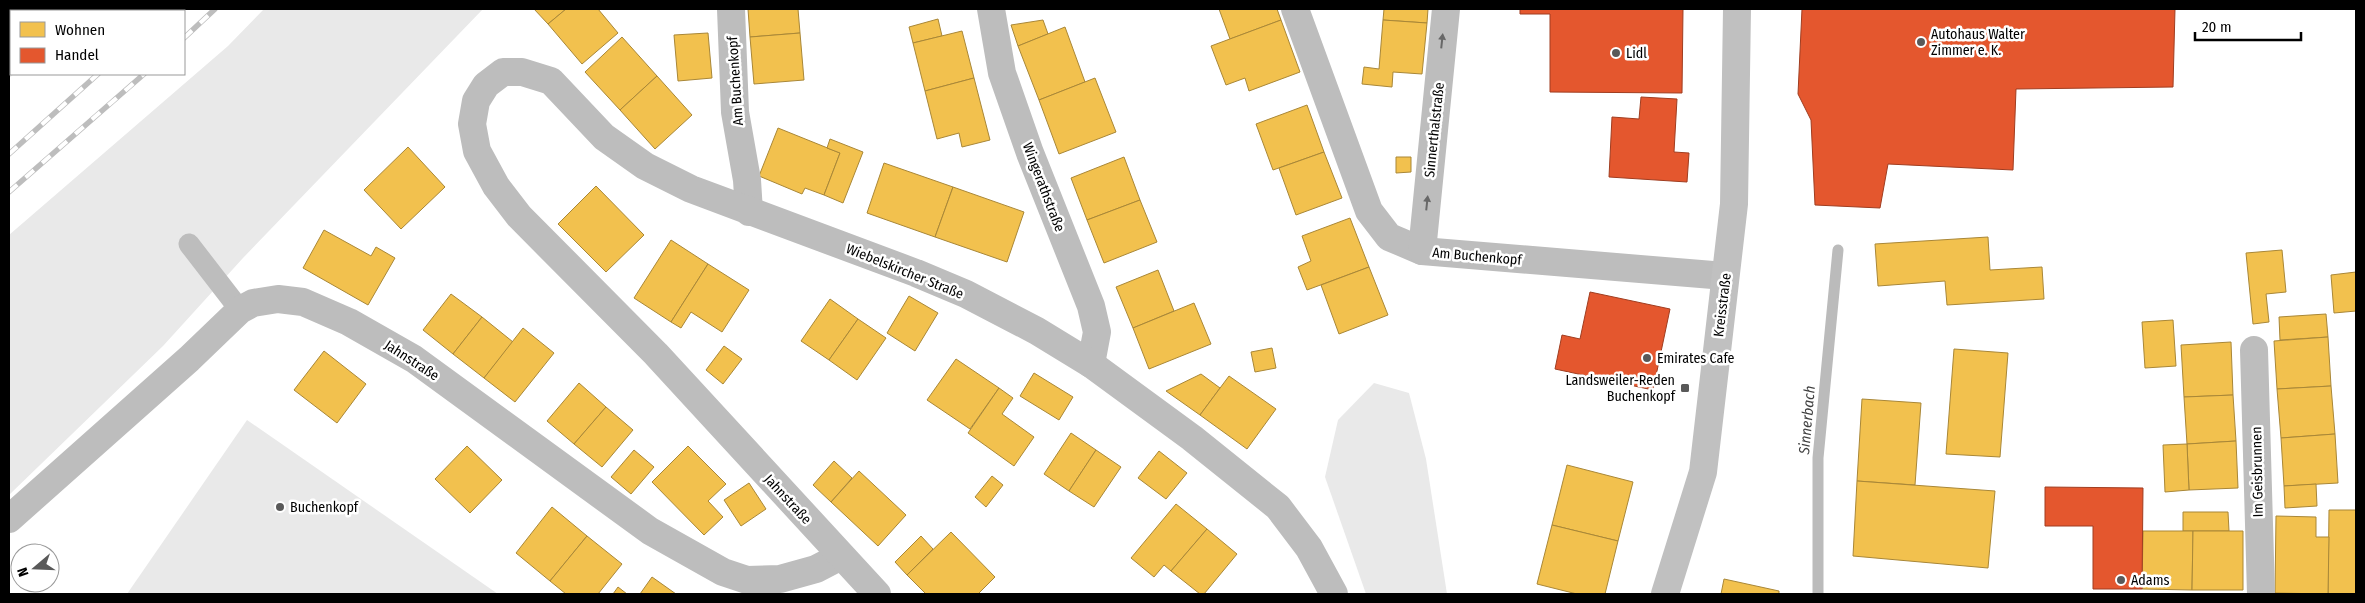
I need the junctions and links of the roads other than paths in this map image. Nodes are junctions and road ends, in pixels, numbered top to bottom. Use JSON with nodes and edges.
{"nodes":[{"id":1,"x":731,"y":9,"type":"edge"},
{"id":2,"x":991,"y":9,"type":"edge"},
{"id":3,"x":1295,"y":9,"type":"edge"},
{"id":4,"x":1446,"y":9,"type":"edge"},
{"id":5,"x":1737,"y":9,"type":"edge"},
{"id":6,"x":476,"y":151,"type":"joint"},
{"id":7,"x":749,"y":212,"type":"junction"},
{"id":8,"x":189,"y":244,"type":"dead end"},
{"id":9,"x":1422,"y":251,"type":"junction"},
{"id":10,"x":1725,"y":276,"type":"junction"},
{"id":11,"x":240,"y":310,"type":"junction"},
{"id":12,"x":2254,"y":350,"type":"dead end"},
{"id":13,"x":1092,"y":364,"type":"junction"},
{"id":14,"x":9,"y":519,"type":"edge"},
{"id":15,"x":841,"y":556,"type":"junction"},
{"id":16,"x":877,"y":594,"type":"edge"},
{"id":17,"x":1334,"y":594,"type":"edge"},
{"id":18,"x":1665,"y":594,"type":"edge"},
{"id":19,"x":2260,"y":594,"type":"edge"}],
"edges":[{"from":1,"to":7,"type":"street","name":"Am Buchenkopf"},
{"from":2,"to":13,"type":"street","name":"Wingerathstraße"},
{"from":3,"to":9,"type":"street","name":"Am Buchenkopf"},
{"from":9,"to":4,"type":"street","name":"Sinnerthalstraße","one_way":true},
{"from":5,"to":10,"type":"main road","name":"Kreisstraße"},
{"from":6,"to":7,"type":"street","name":"Wiebelskircher Straße"},
{"from":6,"to":15,"type":"street","name":"Jahnstraße"},
{"from":7,"to":13,"type":"street","name":"Wiebelskircher Straße"},
{"from":8,"to":11,"type":"lane"},
{"from":9,"to":10,"type":"street","name":"Am Buchenkopf"},
{"from":10,"to":18,"type":"main road","name":"Kreisstraße"},
{"from":11,"to":14,"type":"street","name":"Jahnstraße"},
{"from":11,"to":15,"type":"street","name":"Jahnstraße"},
{"from":12,"to":19,"type":"street","name":"Im Geisbrunnen"},
{"from":13,"to":17,"type":"street","name":"Wiebelskircher Straße"},
{"from":15,"to":16,"type":"street","name":"Jahnstraße"}]}
